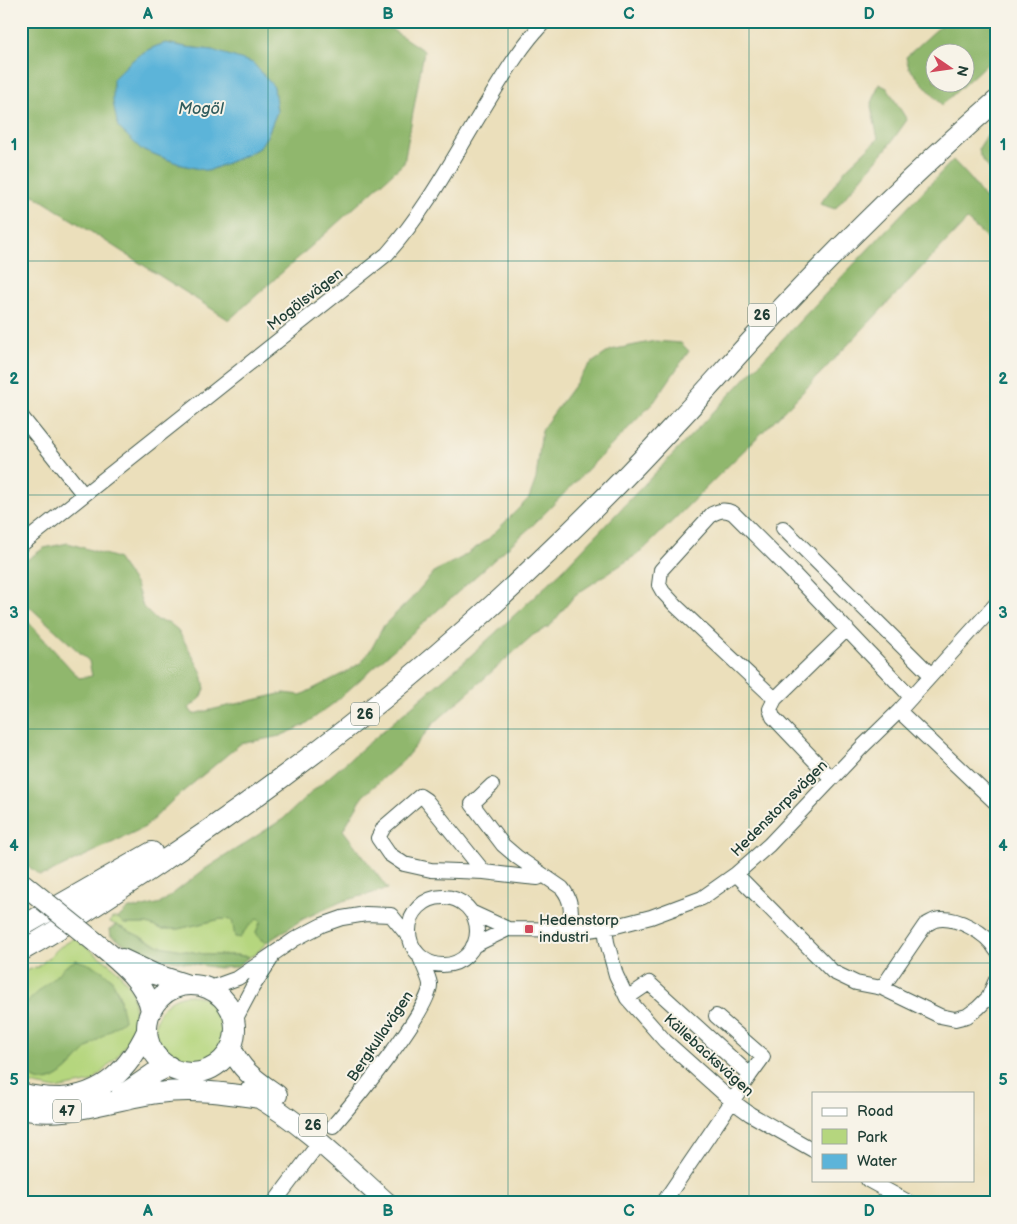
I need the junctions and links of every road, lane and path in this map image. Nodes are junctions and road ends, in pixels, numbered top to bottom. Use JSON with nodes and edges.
{"nodes":[{"id":1,"x":545,"y":21,"type":"edge"},
{"id":2,"x":996,"y":87,"type":"edge"},
{"id":3,"x":996,"y":101,"type":"edge"},
{"id":4,"x":21,"y":416,"type":"edge"},
{"id":5,"x":84,"y":495,"type":"junction"},
{"id":6,"x":783,"y":528,"type":"dead end"},
{"id":7,"x":21,"y":546,"type":"edge"},
{"id":8,"x":996,"y":604,"type":"edge"},
{"id":9,"x":847,"y":629,"type":"junction"},
{"id":10,"x":931,"y":675,"type":"junction"},
{"id":11,"x":911,"y":698,"type":"junction"},
{"id":12,"x":775,"y":699,"type":"junction"},
{"id":13,"x":899,"y":711,"type":"junction"},
{"id":14,"x":832,"y":779,"type":"junction"},
{"id":15,"x":492,"y":785,"type":"dead end"},
{"id":16,"x":996,"y":803,"type":"edge"},
{"id":17,"x":484,"y":872,"type":"junction"},
{"id":18,"x":736,"y":874,"type":"junction"},
{"id":19,"x":543,"y":875,"type":"junction"},
{"id":20,"x":21,"y":883,"type":"edge"},
{"id":21,"x":72,"y":898,"type":"junction"},
{"id":22,"x":424,"y":903,"type":"junction"},
{"id":23,"x":471,"y":912,"type":"junction"},
{"id":24,"x":391,"y":915,"type":"junction"},
{"id":25,"x":21,"y":918,"type":"edge"},
{"id":26,"x":21,"y":927,"type":"edge"},
{"id":27,"x":605,"y":928,"type":"junction"},
{"id":28,"x":508,"y":929,"type":"junction"},
{"id":29,"x":571,"y":931,"type":"junction"},
{"id":30,"x":410,"y":937,"type":"junction"},
{"id":31,"x":474,"y":946,"type":"junction"},
{"id":32,"x":29,"y":947,"type":"edge"},
{"id":33,"x":102,"y":948,"type":"junction"},
{"id":34,"x":996,"y":950,"type":"edge"},
{"id":35,"x":276,"y":953,"type":"junction"},
{"id":36,"x":419,"y":955,"type":"junction"},
{"id":37,"x":21,"y":959,"type":"edge"},
{"id":38,"x":446,"y":965,"type":"junction"},
{"id":39,"x":996,"y":980,"type":"edge"},
{"id":40,"x":188,"y":985,"type":"junction"},
{"id":41,"x":430,"y":985,"type":"junction"},
{"id":42,"x":210,"y":988,"type":"junction"},
{"id":43,"x":882,"y":988,"type":"junction"},
{"id":44,"x":627,"y":998,"type":"junction"},
{"id":45,"x":151,"y":1011,"type":"junction"},
{"id":46,"x":716,"y":1016,"type":"dead end"},
{"id":47,"x":234,"y":1022,"type":"junction"},
{"id":48,"x":147,"y":1031,"type":"junction"},
{"id":49,"x":231,"y":1047,"type":"junction"},
{"id":50,"x":169,"y":1066,"type":"junction"},
{"id":51,"x":195,"y":1072,"type":"junction"},
{"id":52,"x":750,"y":1074,"type":"junction"},
{"id":53,"x":21,"y":1093,"type":"edge"},
{"id":54,"x":260,"y":1098,"type":"junction"},
{"id":55,"x":732,"y":1100,"type":"junction"},
{"id":56,"x":112,"y":1101,"type":"junction"},
{"id":57,"x":21,"y":1109,"type":"edge"},
{"id":58,"x":333,"y":1126,"type":"dead end"},
{"id":59,"x":812,"y":1149,"type":"edge"},
{"id":60,"x":313,"y":1151,"type":"dead end"},
{"id":61,"x":872,"y":1182,"type":"edge"},
{"id":62,"x":274,"y":1203,"type":"edge"},
{"id":63,"x":387,"y":1203,"type":"edge"},
{"id":64,"x":399,"y":1203,"type":"edge"},
{"id":65,"x":663,"y":1203,"type":"edge"},
{"id":66,"x":910,"y":1203,"type":"edge"}],
"edges":[{"from":1,"to":5,"type":"street","name":"Mogölsvägen"},
{"from":2,"to":21,"type":"highway","number":"26"},
{"from":3,"to":32,"type":"highway","number":"26"},
{"from":4,"to":5,"type":"street"},
{"from":5,"to":7,"type":"street","name":"Mogölsvägen"},
{"from":6,"to":10,"type":"street"},
{"from":8,"to":10,"type":"street","name":"Hedenstorpsvägen"},
{"from":9,"to":11,"type":"street"},
{"from":9,"to":12,"type":"street"},
{"from":9,"to":12,"type":"street"},
{"from":10,"to":11,"type":"street","name":"Hedenstorpsvägen"},
{"from":11,"to":13,"type":"street","name":"Hedenstorpsvägen"},
{"from":12,"to":14,"type":"street"},
{"from":13,"to":14,"type":"street","name":"Hedenstorpsvägen"},
{"from":13,"to":16,"type":"street"},
{"from":14,"to":18,"type":"street","name":"Hedenstorpsvägen"},
{"from":15,"to":19,"type":"street"},
{"from":17,"to":17,"type":"street"},
{"from":17,"to":19,"type":"street"},
{"from":18,"to":27,"type":"street","name":"Hedenstorpsvägen"},
{"from":18,"to":43,"type":"street"},
{"from":19,"to":29,"type":"street"},
{"from":20,"to":33,"type":"highway","bridge":true},
{"from":21,"to":25,"type":"highway","number":"26"},
{"from":21,"to":26,"type":"highway"},
{"from":22,"to":23,"type":"street"},
{"from":22,"to":24,"type":"street"},
{"from":22,"to":30,"type":"street"},
{"from":23,"to":28,"type":"street","name":"Hedenstorpsvägen"},
{"from":23,"to":31,"type":"street"},
{"from":24,"to":30,"type":"street"},
{"from":24,"to":35,"type":"street"},
{"from":27,"to":29,"type":"street","name":"Hedenstorpsvägen"},
{"from":27,"to":44,"type":"street","name":"Källebacksvägen"},
{"from":28,"to":29,"type":"street","name":"Hedenstorpsvägen"},
{"from":28,"to":31,"type":"street"},
{"from":30,"to":36,"type":"street"},
{"from":31,"to":38,"type":"street"},
{"from":32,"to":37,"type":"highway","number":"26"},
{"from":33,"to":40,"type":"highway"},
{"from":33,"to":45,"type":"highway"},
{"from":34,"to":43,"type":"street"},
{"from":35,"to":42,"type":"street"},
{"from":35,"to":47,"type":"street"},
{"from":36,"to":38,"type":"street"},
{"from":36,"to":41,"type":"street","name":"Bergkullavägen"},
{"from":38,"to":41,"type":"street"},
{"from":39,"to":43,"type":"street"},
{"from":40,"to":42,"type":"highway"},
{"from":40,"to":45,"type":"highway"},
{"from":41,"to":58,"type":"street","name":"Bergkullavägen"},
{"from":42,"to":47,"type":"highway"},
{"from":44,"to":52,"type":"street"},
{"from":44,"to":55,"type":"street","name":"Källebacksvägen"},
{"from":45,"to":48,"type":"highway"},
{"from":46,"to":52,"type":"street"},
{"from":47,"to":49,"type":"highway"},
{"from":48,"to":50,"type":"highway"},
{"from":48,"to":53,"type":"highway"},
{"from":49,"to":51,"type":"highway"},
{"from":49,"to":64,"type":"highway","number":"26"},
{"from":50,"to":51,"type":"highway","number":"26"},
{"from":50,"to":56,"type":"highway","number":"47"},
{"from":51,"to":54,"type":"highway","number":"26"},
{"from":52,"to":55,"type":"street"},
{"from":54,"to":56,"type":"highway","number":"26"},
{"from":54,"to":63,"type":"highway","number":"26"},
{"from":55,"to":59,"type":"street","name":"Källebacksvägen"},
{"from":55,"to":65,"type":"street"},
{"from":56,"to":57,"type":"highway","number":"47"},
{"from":60,"to":62,"type":"street"},
{"from":61,"to":66,"type":"street"}]}
